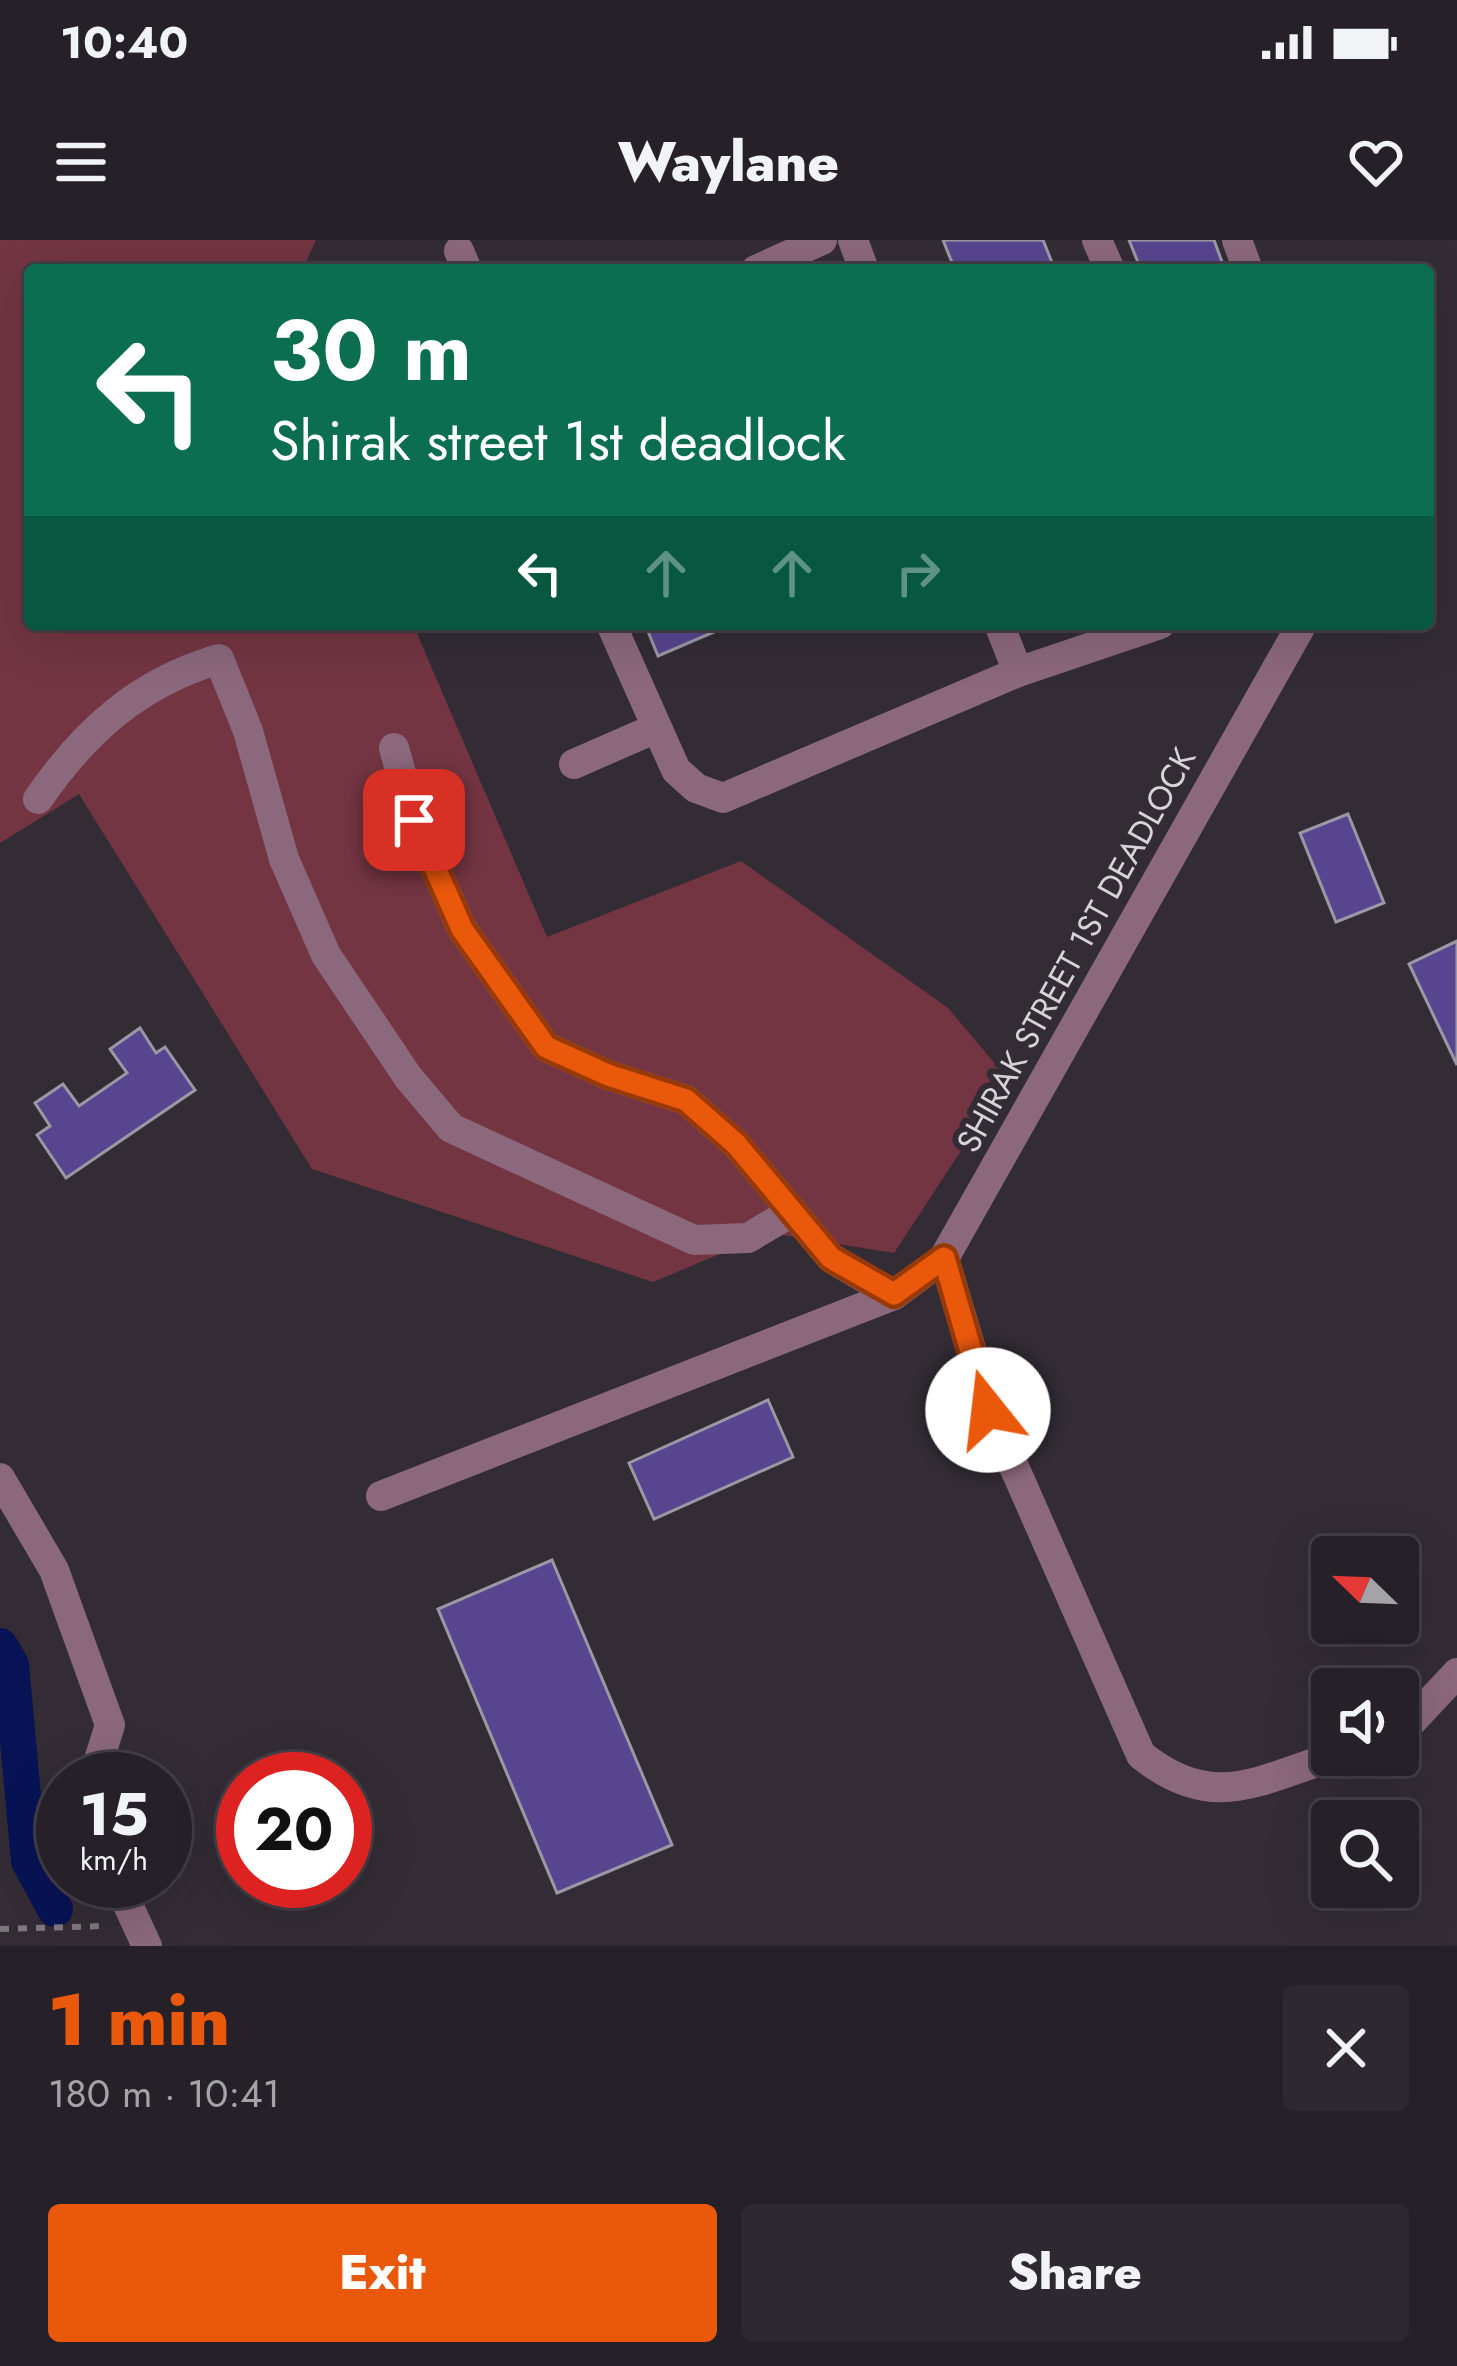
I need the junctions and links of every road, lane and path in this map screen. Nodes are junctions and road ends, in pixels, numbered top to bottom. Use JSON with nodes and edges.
{"nodes":[{"id":1,"x":822,"y":240,"type":"edge"},
{"id":2,"x":769,"y":264,"type":"edge"},
{"id":3,"x":613,"y":630,"type":"edge"},
{"id":4,"x":1002,"y":630,"type":"edge"},
{"id":5,"x":1142,"y":630,"type":"edge"},
{"id":6,"x":1299,"y":630,"type":"edge"},
{"id":7,"x":1018,"y":672,"type":"junction"},
{"id":8,"x":654,"y":729,"type":"junction"},
{"id":9,"x":394,"y":748,"type":"dead end"},
{"id":10,"x":574,"y":764,"type":"dead end"},
{"id":11,"x":38,"y":799,"type":"dead end"},
{"id":12,"x":790,"y":1214,"type":"junction"},
{"id":13,"x":944,"y":1258,"type":"junction"},
{"id":14,"x":894,"y":1294,"type":"junction"},
{"id":15,"x":0,"y":1478,"type":"edge"},
{"id":16,"x":381,"y":1496,"type":"dead end"},
{"id":17,"x":1457,"y":1673,"type":"edge"},
{"id":18,"x":1419,"y":1714,"type":"edge"},
{"id":19,"x":101,"y":1752,"type":"edge"},
{"id":20,"x":1311,"y":1763,"type":"edge"},
{"id":21,"x":0,"y":1929,"type":"edge"},
{"id":22,"x":142,"y":1934,"type":"edge"}],
"edges":[{"from":1,"to":2,"type":"street"},
{"from":3,"to":8,"type":"street"},
{"from":4,"to":7,"type":"street"},
{"from":5,"to":7,"type":"street"},
{"from":6,"to":13,"type":"street","name":"SHIRAK STREET 1ST DEADLOCK"},
{"from":7,"to":8,"type":"street"},
{"from":8,"to":10,"type":"street"},
{"from":9,"to":12,"type":"street"},
{"from":11,"to":12,"type":"street"},
{"from":12,"to":14,"type":"street"},
{"from":13,"to":14,"type":"street","name":"SHIRAK STREET 1ST DEADLOCK"},
{"from":13,"to":20,"type":"street"},
{"from":14,"to":16,"type":"street","name":"SHIRAK STREET 1ST DEADLOCK"},
{"from":15,"to":19,"type":"street"},
{"from":17,"to":18,"type":"street"},
{"from":21,"to":22,"type":"path"}]}
